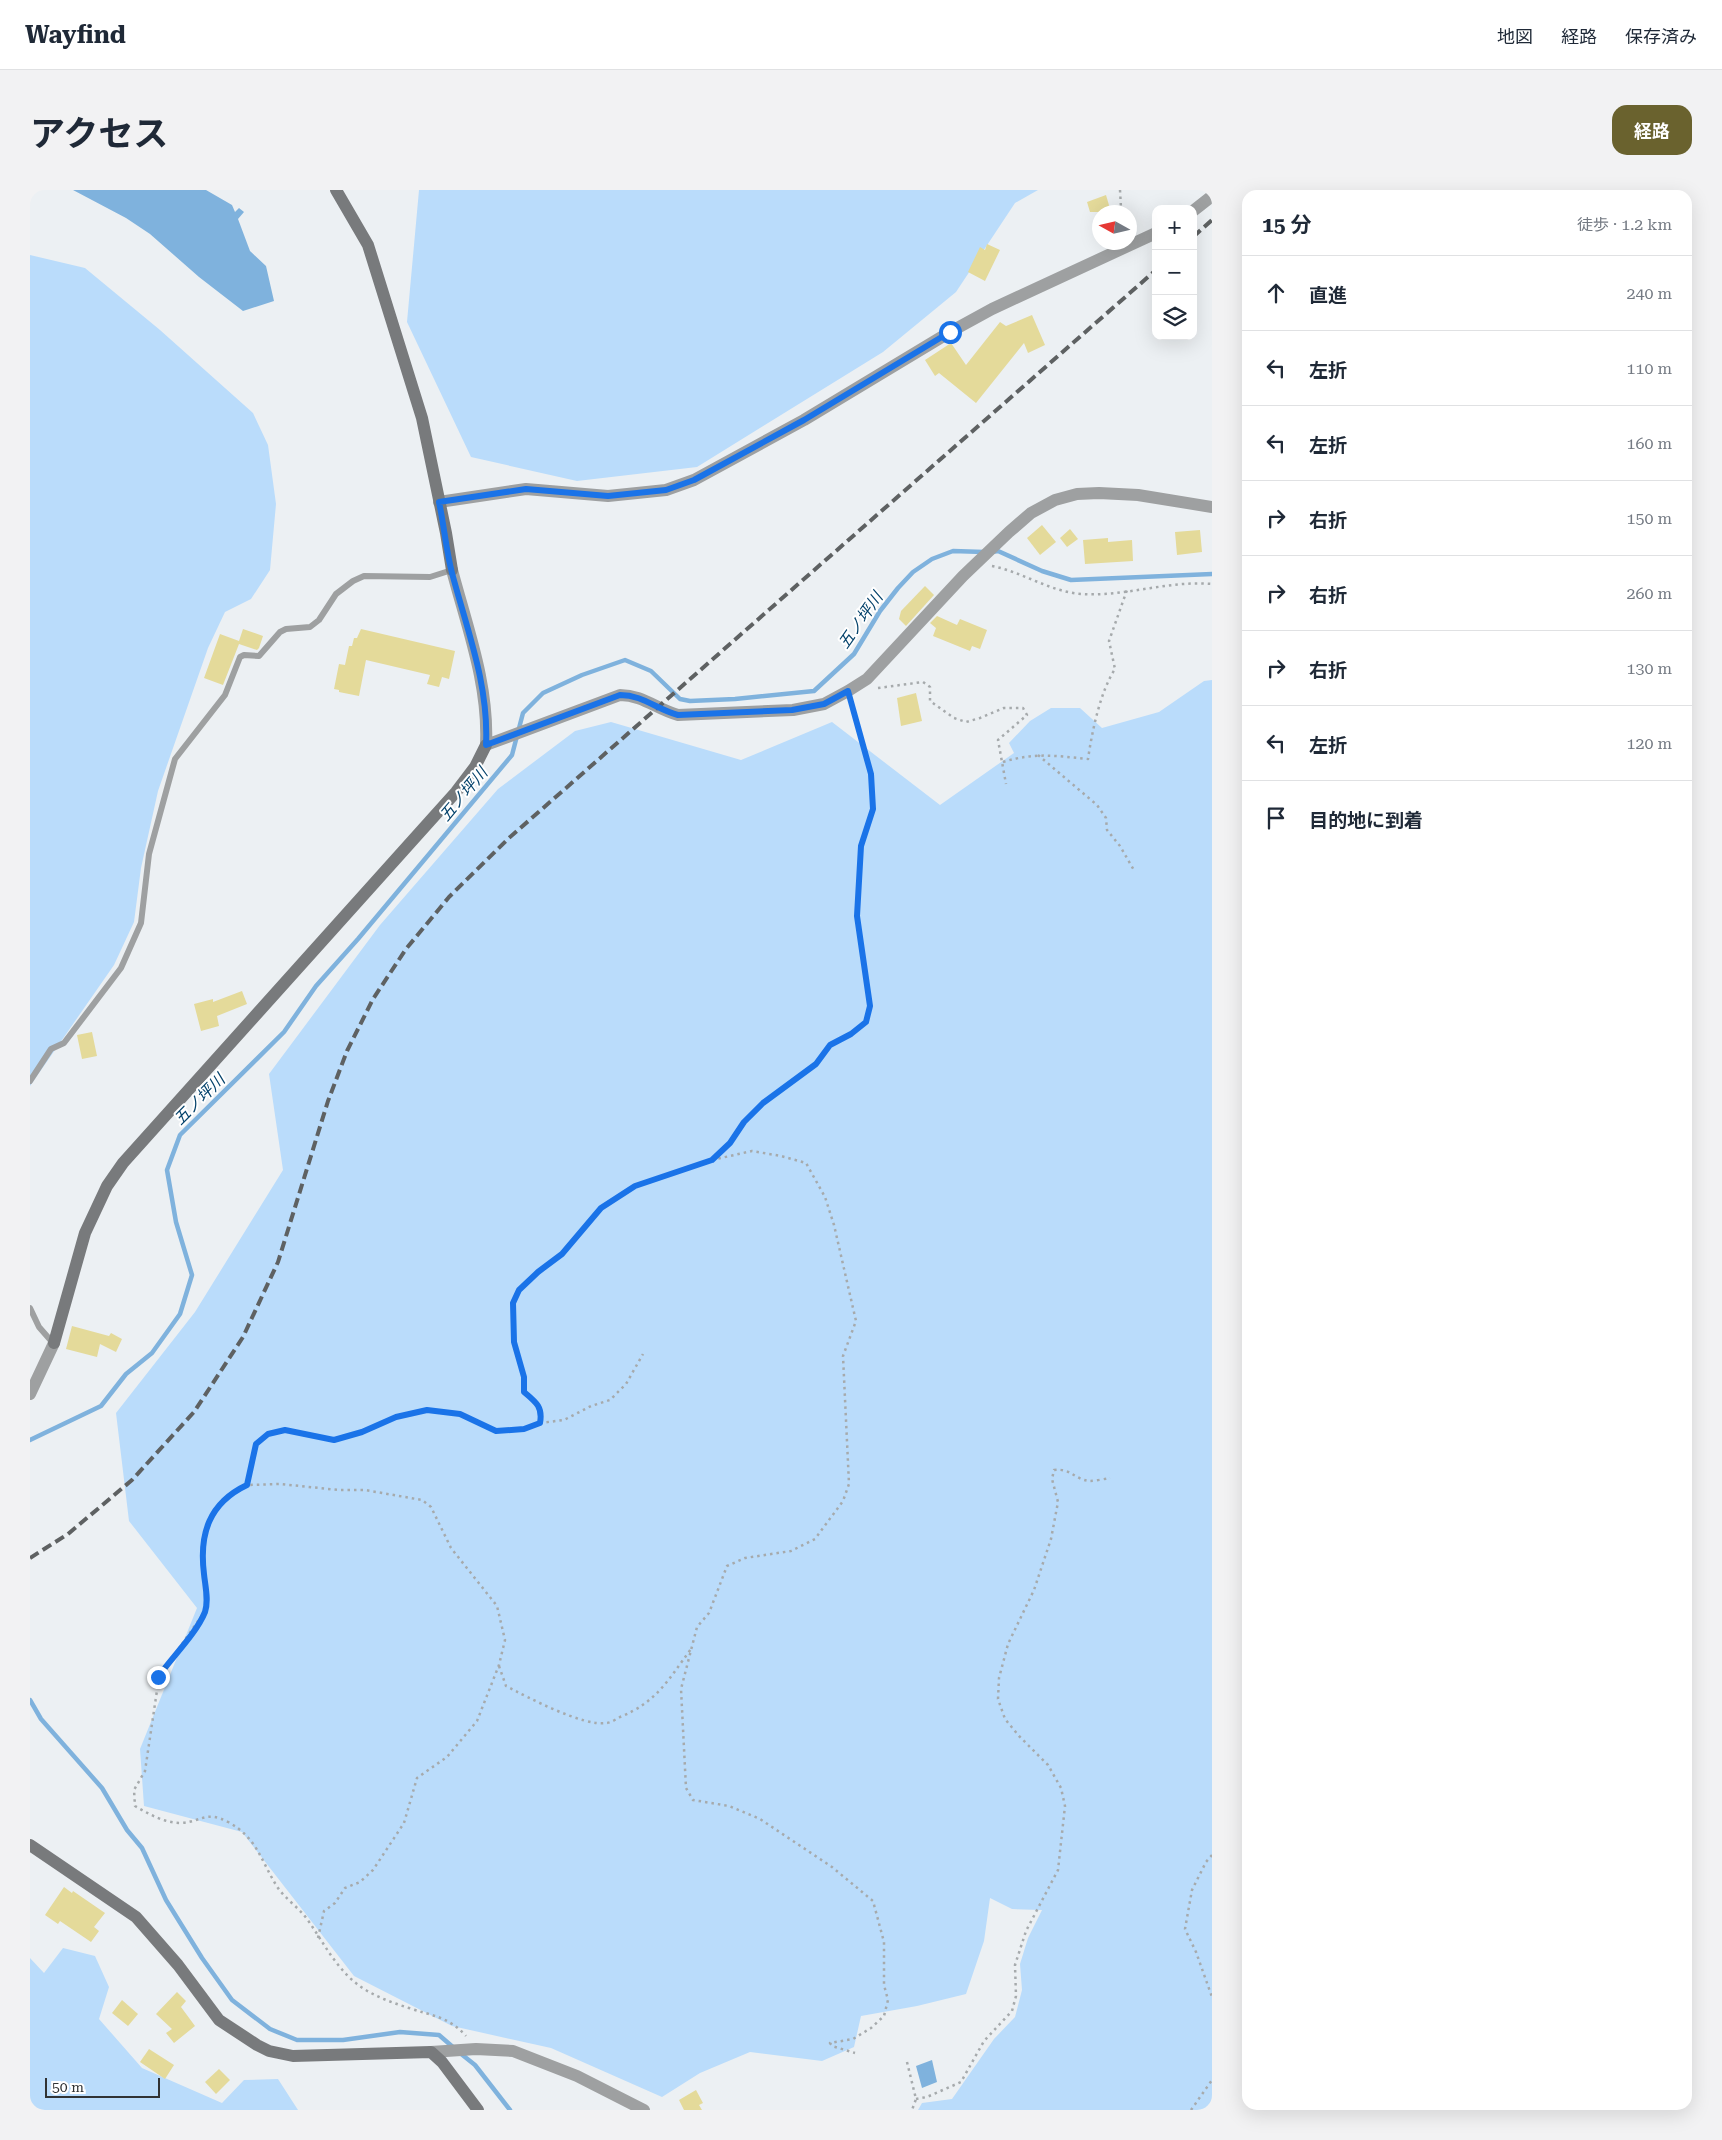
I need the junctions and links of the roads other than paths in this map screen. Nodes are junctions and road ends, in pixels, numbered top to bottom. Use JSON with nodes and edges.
{"nodes":[{"id":1,"x":336,"y":190,"type":"edge"},
{"id":2,"x":1212,"y":196,"type":"edge"},
{"id":3,"x":1197,"y":208,"type":"edge"},
{"id":4,"x":1152,"y":235,"type":"edge"},
{"id":5,"x":439,"y":502,"type":"junction"},
{"id":6,"x":1212,"y":507,"type":"edge"},
{"id":7,"x":452,"y":570,"type":"junction"},
{"id":8,"x":486,"y":745,"type":"junction"},
{"id":9,"x":30,"y":1081,"type":"edge"},
{"id":10,"x":30,"y":1308,"type":"edge"},
{"id":11,"x":54,"y":1344,"type":"junction"},
{"id":12,"x":30,"y":1394,"type":"edge"},
{"id":13,"x":30,"y":1845,"type":"edge"},
{"id":14,"x":431,"y":2052,"type":"junction"},
{"id":15,"x":478,"y":2110,"type":"edge"},
{"id":16,"x":644,"y":2110,"type":"edge"}],
"edges":[{"from":1,"to":5,"type":"street"},
{"from":2,"to":3,"type":"street"},
{"from":4,"to":5,"type":"street"},
{"from":5,"to":7,"type":"street"},
{"from":6,"to":8,"type":"street"},
{"from":7,"to":8,"type":"street"},
{"from":7,"to":9,"type":"lane"},
{"from":8,"to":11,"type":"street"},
{"from":10,"to":11,"type":"lane"},
{"from":11,"to":12,"type":"street"},
{"from":13,"to":14,"type":"street"},
{"from":14,"to":15,"type":"street"},
{"from":14,"to":16,"type":"street"}]}
